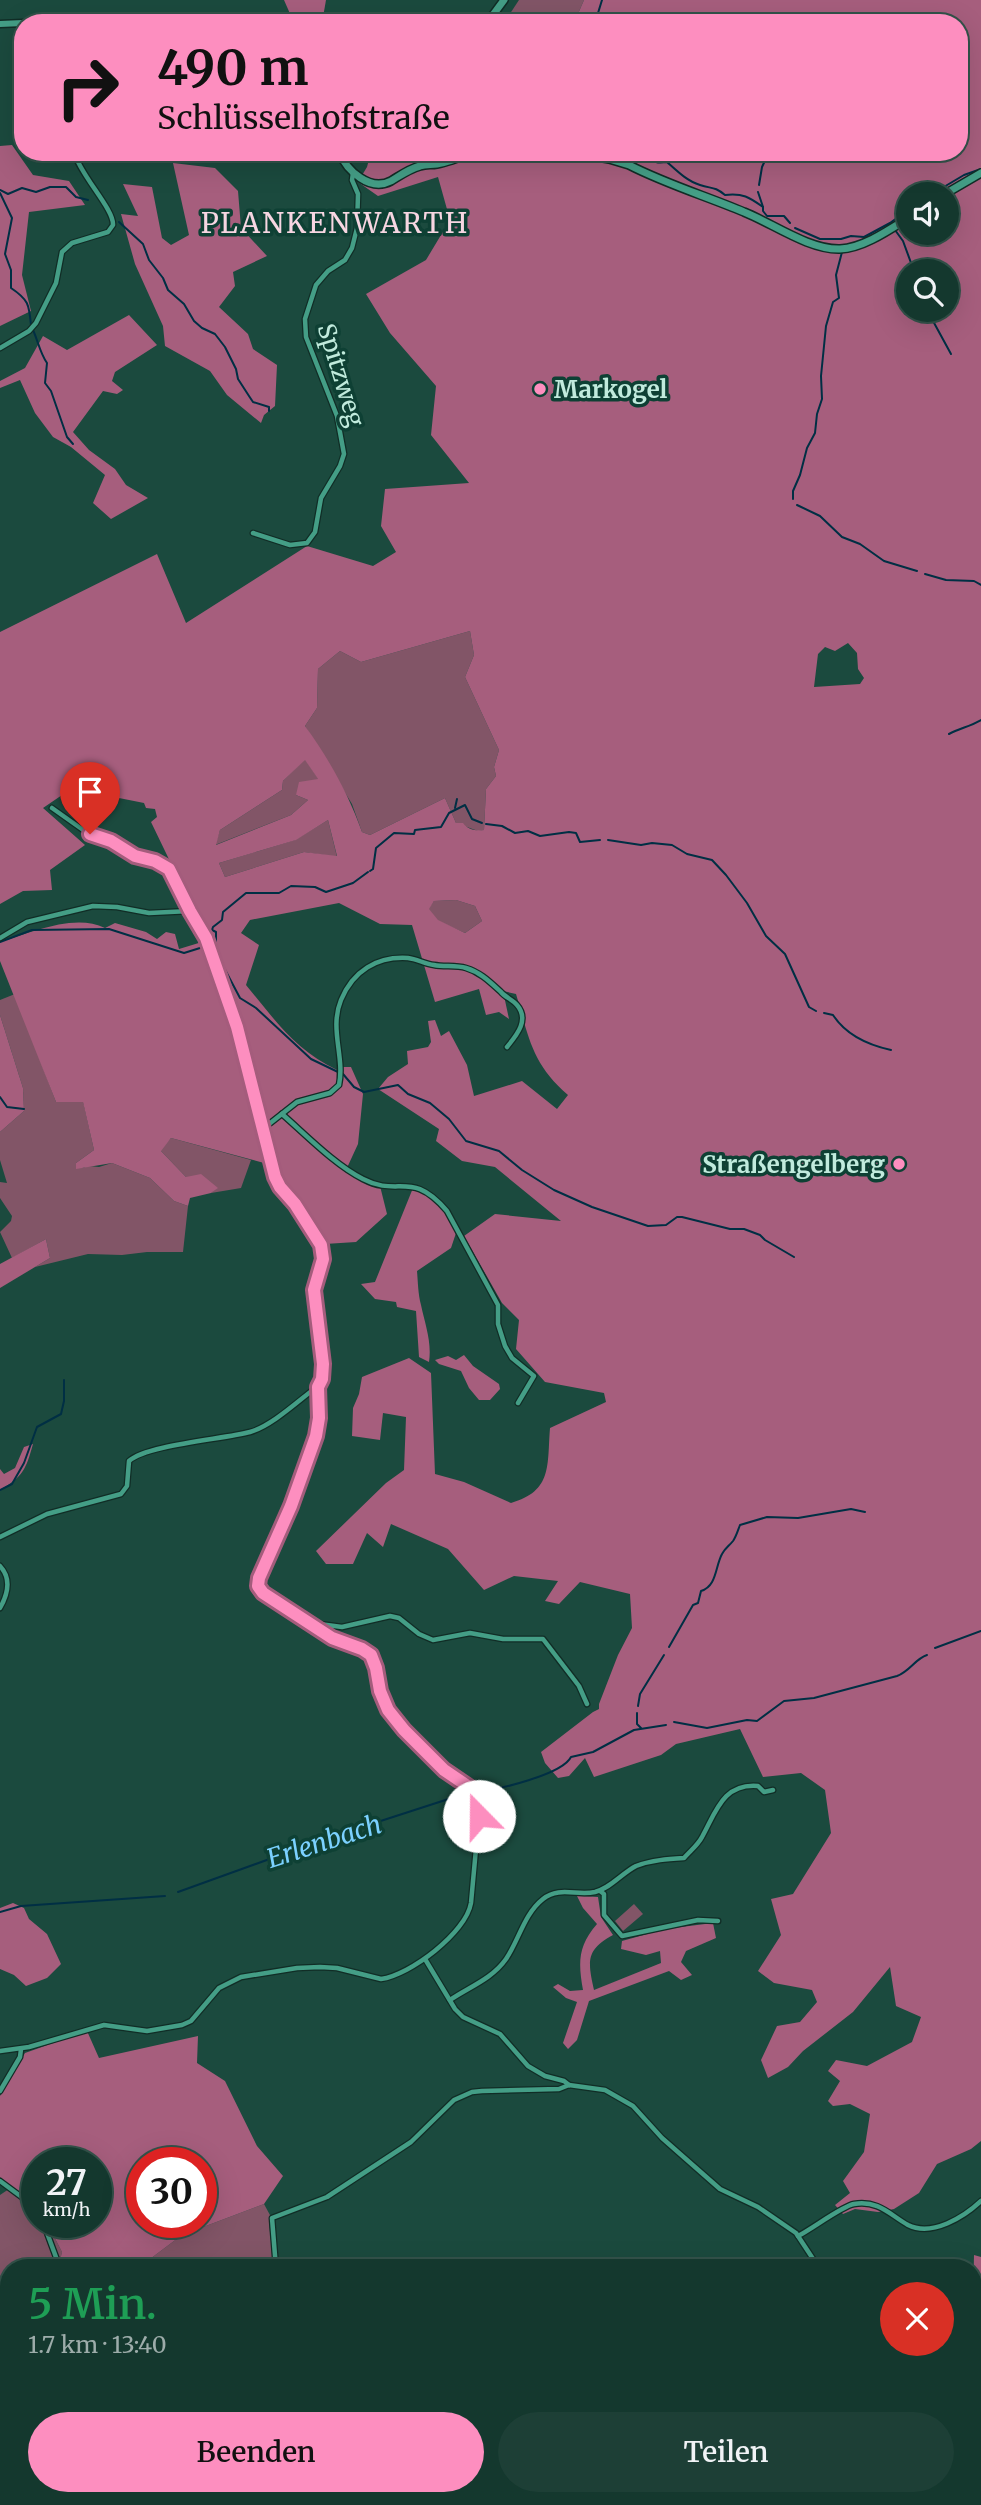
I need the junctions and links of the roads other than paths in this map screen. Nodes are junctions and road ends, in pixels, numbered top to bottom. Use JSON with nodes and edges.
{"nodes":[{"id":1,"x":78,"y":161,"type":"edge"},
{"id":2,"x":345,"y":161,"type":"edge"},
{"id":3,"x":449,"y":161,"type":"edge"},
{"id":4,"x":616,"y":161,"type":"edge"},
{"id":5,"x":354,"y":173,"type":"junction"},
{"id":6,"x":981,"y":173,"type":"edge"},
{"id":7,"x":959,"y":186,"type":"edge"},
{"id":8,"x":896,"y":224,"type":"edge"},
{"id":9,"x":0,"y":348,"type":"edge"},
{"id":10,"x":253,"y":533,"type":"dead end"},
{"id":11,"x":52,"y":808,"type":"dead end"},
{"id":12,"x":190,"y":911,"type":"junction"},
{"id":13,"x":0,"y":938,"type":"edge"},
{"id":14,"x":507,"y":1047,"type":"dead end"},
{"id":15,"x":282,"y":1114,"type":"junction"},
{"id":16,"x":264,"y":1128,"type":"junction"},
{"id":17,"x":318,"y":1387,"type":"junction"},
{"id":18,"x":518,"y":1403,"type":"dead end"},
{"id":19,"x":0,"y":1536,"type":"edge"},
{"id":20,"x":0,"y":1566,"type":"edge"},
{"id":21,"x":0,"y":1608,"type":"edge"},
{"id":22,"x":311,"y":1623,"type":"junction"},
{"id":23,"x":587,"y":1704,"type":"dead end"},
{"id":24,"x":773,"y":1790,"type":"dead end"},
{"id":25,"x":600,"y":1891,"type":"junction"},
{"id":26,"x":718,"y":1921,"type":"dead end"},
{"id":27,"x":425,"y":1959,"type":"junction"},
{"id":28,"x":450,"y":2000,"type":"junction"},
{"id":29,"x":21,"y":2049,"type":"junction"},
{"id":30,"x":0,"y":2050,"type":"edge"},
{"id":31,"x":569,"y":2085,"type":"junction"},
{"id":32,"x":0,"y":2091,"type":"edge"},
{"id":33,"x":0,"y":2181,"type":"edge"},
{"id":34,"x":21,"y":2197,"type":"edge"},
{"id":35,"x":981,"y":2201,"type":"edge"},
{"id":36,"x":798,"y":2236,"type":"junction"},
{"id":37,"x":49,"y":2238,"type":"edge"},
{"id":38,"x":57,"y":2259,"type":"edge"},
{"id":39,"x":275,"y":2259,"type":"edge"},
{"id":40,"x":811,"y":2259,"type":"edge"}],
"edges":[{"from":1,"to":9,"type":"street"},
{"from":2,"to":5,"type":"main road"},
{"from":3,"to":5,"type":"main road"},
{"from":4,"to":8,"type":"main road"},
{"from":5,"to":10,"type":"street","name":"Spitzweg"},
{"from":6,"to":7,"type":"main road"},
{"from":11,"to":12,"type":"street"},
{"from":12,"to":13,"type":"street"},
{"from":12,"to":16,"type":"street"},
{"from":14,"to":15,"type":"street"},
{"from":15,"to":16,"type":"street"},
{"from":15,"to":18,"type":"street"},
{"from":16,"to":17,"type":"street"},
{"from":17,"to":19,"type":"street"},
{"from":17,"to":22,"type":"street"},
{"from":20,"to":21,"type":"street"},
{"from":22,"to":23,"type":"street"},
{"from":22,"to":27,"type":"street"},
{"from":24,"to":25,"type":"street"},
{"from":25,"to":26,"type":"street"},
{"from":25,"to":28,"type":"street"},
{"from":27,"to":28,"type":"street"},
{"from":27,"to":29,"type":"street"},
{"from":28,"to":31,"type":"street"},
{"from":29,"to":30,"type":"street"},
{"from":29,"to":32,"type":"street"},
{"from":31,"to":36,"type":"street"},
{"from":31,"to":39,"type":"street"},
{"from":33,"to":34,"type":"street"},
{"from":35,"to":36,"type":"street"},
{"from":36,"to":40,"type":"street"},
{"from":37,"to":38,"type":"street"}]}
